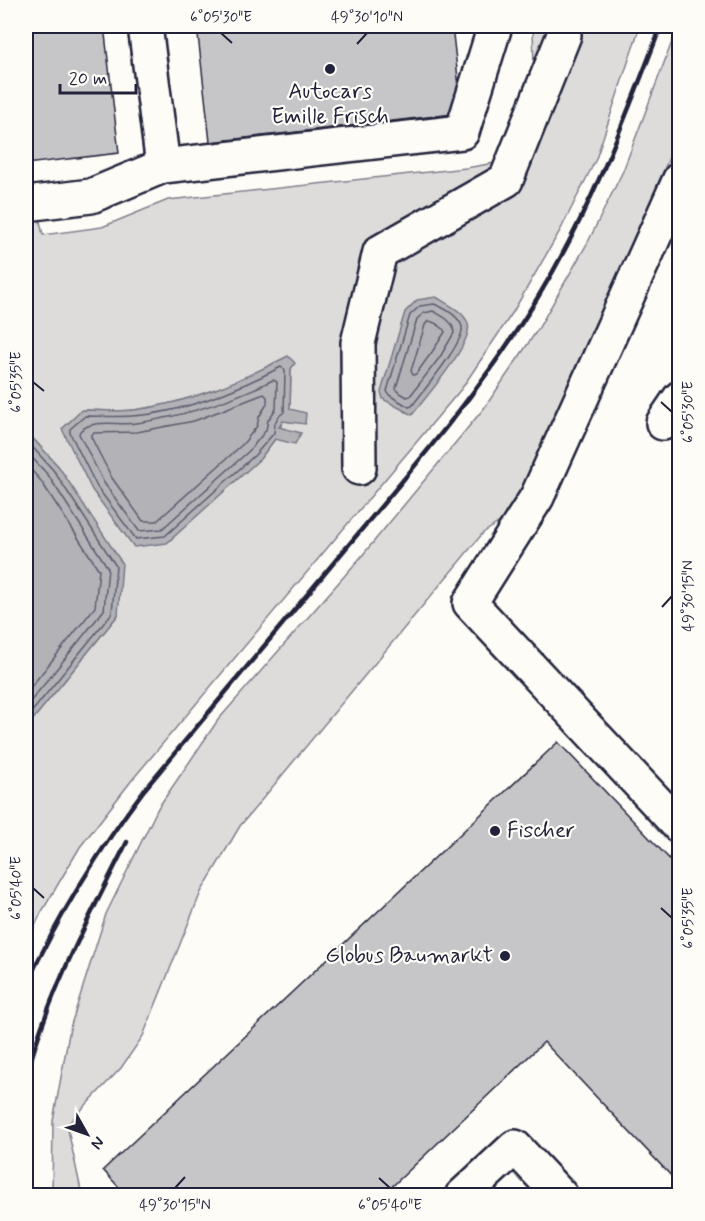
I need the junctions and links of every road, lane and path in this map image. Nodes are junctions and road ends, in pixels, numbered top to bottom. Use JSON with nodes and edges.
{"nodes":[{"id":1,"x":145,"y":26,"type":"edge"},
{"id":2,"x":495,"y":26,"type":"edge"},
{"id":3,"x":563,"y":26,"type":"edge"},
{"id":4,"x":163,"y":166,"type":"junction"},
{"id":5,"x":679,"y":181,"type":"edge"},
{"id":6,"x":26,"y":204,"type":"edge"},
{"id":7,"x":359,"y":468,"type":"dead end"},
{"id":8,"x":674,"y":820,"type":"edge"},
{"id":9,"x":462,"y":1196,"type":"edge"},
{"id":10,"x":561,"y":1196,"type":"edge"}],
"edges":[{"from":1,"to":4,"type":"lane"},
{"from":2,"to":4,"type":"lane"},
{"from":3,"to":7,"type":"lane"},
{"from":4,"to":6,"type":"lane"},
{"from":5,"to":8,"type":"lane"},
{"from":9,"to":10,"type":"lane"}]}
